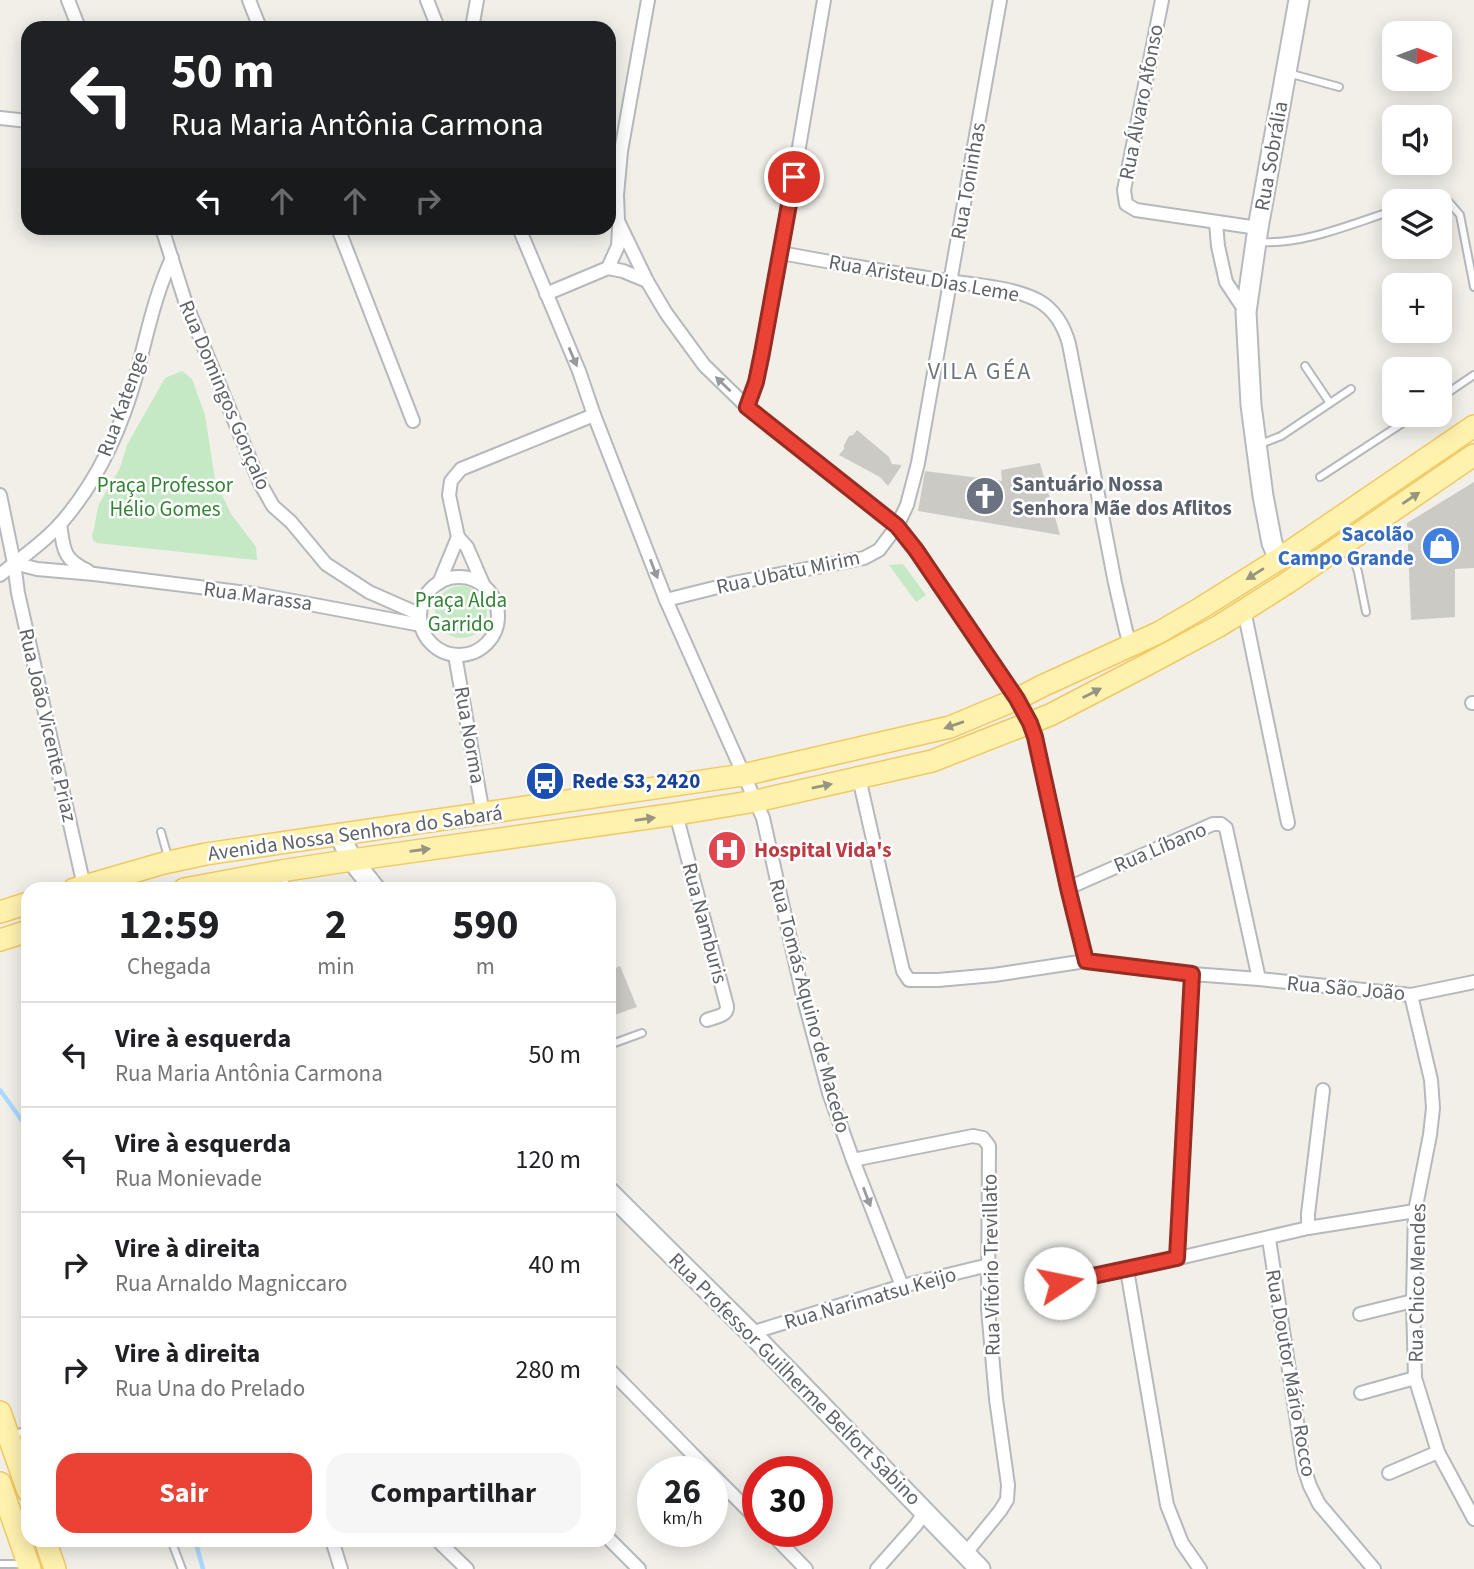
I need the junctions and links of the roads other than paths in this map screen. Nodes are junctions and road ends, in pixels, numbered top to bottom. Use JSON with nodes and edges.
{"nodes":[{"id":1,"x":68,"y":0,"type":"edge"},
{"id":2,"x":250,"y":0,"type":"edge"},
{"id":3,"x":427,"y":0,"type":"edge"},
{"id":4,"x":477,"y":0,"type":"edge"},
{"id":5,"x":648,"y":0,"type":"edge"},
{"id":6,"x":824,"y":0,"type":"edge"},
{"id":7,"x":1000,"y":0,"type":"edge"},
{"id":8,"x":1162,"y":0,"type":"edge"},
{"id":9,"x":1299,"y":0,"type":"edge"},
{"id":10,"x":76,"y":21,"type":"edge"},
{"id":11,"x":258,"y":21,"type":"edge"},
{"id":12,"x":435,"y":21,"type":"edge"},
{"id":13,"x":473,"y":21,"type":"edge"},
{"id":14,"x":1286,"y":72,"type":"junction"},
{"id":15,"x":1339,"y":87,"type":"dead end"},
{"id":16,"x":0,"y":118,"type":"edge"},
{"id":17,"x":21,"y":120,"type":"edge"},
{"id":18,"x":1452,"y":206,"type":"edge"},
{"id":19,"x":1382,"y":214,"type":"edge"},
{"id":20,"x":618,"y":221,"type":"junction"},
{"id":21,"x":1216,"y":223,"type":"junction"},
{"id":22,"x":164,"y":235,"type":"edge"},
{"id":23,"x":341,"y":235,"type":"edge"},
{"id":24,"x":522,"y":235,"type":"edge"},
{"id":25,"x":1257,"y":235,"type":"junction"},
{"id":26,"x":781,"y":253,"type":"junction"},
{"id":27,"x":172,"y":258,"type":"junction"},
{"id":28,"x":608,"y":268,"type":"junction"},
{"id":29,"x":647,"y":281,"type":"junction"},
{"id":30,"x":951,"y":282,"type":"junction"},
{"id":31,"x":1474,"y":287,"type":"edge"},
{"id":32,"x":546,"y":294,"type":"junction"},
{"id":33,"x":1246,"y":312,"type":"junction"},
{"id":34,"x":1305,"y":366,"type":"dead end"},
{"id":35,"x":1474,"y":375,"type":"edge"},
{"id":36,"x":1351,"y":389,"type":"dead end"},
{"id":37,"x":1452,"y":390,"type":"edge"},
{"id":38,"x":1330,"y":403,"type":"junction"},
{"id":39,"x":747,"y":407,"type":"junction"},
{"id":40,"x":594,"y":415,"type":"junction"},
{"id":41,"x":413,"y":421,"type":"dead end"},
{"id":42,"x":1474,"y":426,"type":"edge"},
{"id":43,"x":1397,"y":427,"type":"edge"},
{"id":44,"x":1256,"y":445,"type":"junction"},
{"id":45,"x":1474,"y":455,"type":"edge"},
{"id":46,"x":1320,"y":477,"type":"dead end"},
{"id":47,"x":0,"y":495,"type":"edge"},
{"id":48,"x":60,"y":524,"type":"junction"},
{"id":49,"x":897,"y":526,"type":"junction"},
{"id":50,"x":458,"y":537,"type":"junction"},
{"id":51,"x":1349,"y":541,"type":"junction"},
{"id":52,"x":1279,"y":559,"type":"junction"},
{"id":53,"x":14,"y":563,"type":"junction"},
{"id":54,"x":94,"y":574,"type":"junction"},
{"id":55,"x":0,"y":575,"type":"edge"},
{"id":56,"x":439,"y":583,"type":"junction"},
{"id":57,"x":483,"y":584,"type":"junction"},
{"id":58,"x":666,"y":600,"type":"junction"},
{"id":59,"x":1244,"y":610,"type":"junction"},
{"id":60,"x":1366,"y":612,"type":"dead end"},
{"id":61,"x":420,"y":620,"type":"junction"},
{"id":62,"x":1131,"y":647,"type":"junction"},
{"id":63,"x":455,"y":655,"type":"junction"},
{"id":64,"x":1017,"y":699,"type":"junction"},
{"id":65,"x":1030,"y":723,"type":"junction"},
{"id":66,"x":743,"y":775,"type":"junction"},
{"id":67,"x":859,"y":778,"type":"junction"},
{"id":68,"x":756,"y":801,"type":"junction"},
{"id":69,"x":483,"y":814,"type":"junction"},
{"id":70,"x":676,"y":814,"type":"junction"},
{"id":71,"x":1288,"y":823,"type":"dead end"},
{"id":72,"x":161,"y":832,"type":"dead end"},
{"id":73,"x":339,"y":834,"type":"junction"},
{"id":74,"x":352,"y":860,"type":"junction"},
{"id":75,"x":169,"y":862,"type":"junction"},
{"id":76,"x":284,"y":880,"type":"edge"},
{"id":77,"x":78,"y":882,"type":"edge"},
{"id":78,"x":97,"y":882,"type":"edge"},
{"id":79,"x":261,"y":882,"type":"edge"},
{"id":80,"x":369,"y":882,"type":"edge"},
{"id":81,"x":1068,"y":888,"type":"junction"},
{"id":82,"x":21,"y":905,"type":"edge"},
{"id":83,"x":0,"y":912,"type":"edge"},
{"id":84,"x":21,"y":933,"type":"edge"},
{"id":85,"x":0,"y":940,"type":"edge"},
{"id":86,"x":1086,"y":961,"type":"junction"},
{"id":87,"x":1192,"y":974,"type":"junction"},
{"id":88,"x":1259,"y":979,"type":"junction"},
{"id":89,"x":1474,"y":982,"type":"edge"},
{"id":90,"x":1412,"y":995,"type":"junction"},
{"id":91,"x":707,"y":1020,"type":"dead end"},
{"id":92,"x":642,"y":1033,"type":"dead end"},
{"id":93,"x":616,"y":1042,"type":"edge"},
{"id":94,"x":1323,"y":1090,"type":"dead end"},
{"id":95,"x":853,"y":1160,"type":"junction"},
{"id":96,"x":616,"y":1199,"type":"edge"},
{"id":97,"x":1415,"y":1211,"type":"junction"},
{"id":98,"x":1308,"y":1228,"type":"junction"},
{"id":99,"x":1269,"y":1238,"type":"junction"},
{"id":100,"x":1177,"y":1258,"type":"junction"},
{"id":101,"x":989,"y":1265,"type":"junction"},
{"id":102,"x":1127,"y":1270,"type":"junction"},
{"id":103,"x":1060,"y":1283,"type":"dead end"},
{"id":104,"x":902,"y":1286,"type":"junction"},
{"id":105,"x":1413,"y":1301,"type":"junction"},
{"id":106,"x":1360,"y":1314,"type":"dead end"},
{"id":107,"x":751,"y":1333,"type":"junction"},
{"id":108,"x":616,"y":1376,"type":"edge"},
{"id":109,"x":1415,"y":1378,"type":"junction"},
{"id":110,"x":1361,"y":1393,"type":"dead end"},
{"id":111,"x":0,"y":1412,"type":"edge"},
{"id":112,"x":18,"y":1433,"type":"edge"},
{"id":113,"x":21,"y":1450,"type":"edge"},
{"id":114,"x":1438,"y":1452,"type":"junction"},
{"id":115,"x":694,"y":1456,"type":"edge"},
{"id":116,"x":1389,"y":1474,"type":"dead end"},
{"id":117,"x":0,"y":1483,"type":"edge"},
{"id":118,"x":728,"y":1490,"type":"edge"},
{"id":119,"x":742,"y":1504,"type":"edge"},
{"id":120,"x":925,"y":1511,"type":"junction"},
{"id":121,"x":1474,"y":1519,"type":"edge"},
{"id":122,"x":21,"y":1544,"type":"edge"},
{"id":123,"x":616,"y":1546,"type":"edge"},
{"id":124,"x":22,"y":1547,"type":"edge"},
{"id":125,"x":47,"y":1547,"type":"edge"},
{"id":126,"x":174,"y":1547,"type":"edge"},
{"id":127,"x":334,"y":1547,"type":"edge"},
{"id":128,"x":444,"y":1547,"type":"edge"},
{"id":129,"x":785,"y":1547,"type":"edge"},
{"id":130,"x":965,"y":1554,"type":"junction"},
{"id":131,"x":0,"y":1564,"type":"edge"},
{"id":132,"x":29,"y":1567,"type":"edge"},
{"id":133,"x":55,"y":1569,"type":"edge"},
{"id":134,"x":182,"y":1569,"type":"edge"},
{"id":135,"x":341,"y":1569,"type":"edge"},
{"id":136,"x":467,"y":1569,"type":"edge"},
{"id":137,"x":639,"y":1569,"type":"edge"},
{"id":138,"x":806,"y":1569,"type":"edge"},
{"id":139,"x":877,"y":1569,"type":"edge"},
{"id":140,"x":979,"y":1569,"type":"edge"},
{"id":141,"x":1200,"y":1569,"type":"edge"},
{"id":142,"x":1374,"y":1569,"type":"edge"}],
"edges":[{"from":1,"to":10,"type":"street"},
{"from":2,"to":11,"type":"street"},
{"from":3,"to":12,"type":"street"},
{"from":4,"to":13,"type":"street"},
{"from":5,"to":20,"type":"street"},
{"from":6,"to":26,"type":"street"},
{"from":7,"to":30,"type":"street","name":"Rua Toninhas"},
{"from":8,"to":21,"type":"street","name":"Rua Álvaro Afonso"},
{"from":9,"to":14,"type":"street","name":"Rua Sobrália"},
{"from":14,"to":15,"type":"lane"},
{"from":14,"to":25,"type":"street","name":"Rua Sobrália"},
{"from":16,"to":17,"type":"street"},
{"from":18,"to":31,"type":"lane"},
{"from":19,"to":25,"type":"lane"},
{"from":20,"to":28,"type":"street"},
{"from":20,"to":29,"type":"street"},
{"from":21,"to":25,"type":"street"},
{"from":21,"to":33,"type":"street"},
{"from":22,"to":27,"type":"street","name":"Rua Domingos Gonçalo"},
{"from":23,"to":41,"type":"street"},
{"from":24,"to":32,"type":"street","name":"Rua Tomás Aquino de Macedo"},
{"from":25,"to":33,"type":"street","name":"Rua Sobrália"},
{"from":26,"to":30,"type":"street","name":"Rua Aristeu Dias Leme"},
{"from":26,"to":39,"type":"street"},
{"from":27,"to":48,"type":"street","name":"Rua Katenge"},
{"from":27,"to":61,"type":"street","name":"Rua Domingos Gonçalo"},
{"from":28,"to":29,"type":"street"},
{"from":28,"to":32,"type":"street"},
{"from":39,"to":29,"type":"street","one_way":true},
{"from":30,"to":49,"type":"street","name":"Rua Toninhas"},
{"from":30,"to":62,"type":"street","name":"Rua Aristeu Dias Leme"},
{"from":32,"to":40,"type":"street","name":"Rua Tomás Aquino de Macedo","one_way":true},
{"from":33,"to":44,"type":"street","name":"Rua Sobrália"},
{"from":34,"to":38,"type":"lane"},
{"from":35,"to":37,"type":"lane"},
{"from":36,"to":38,"type":"lane"},
{"from":38,"to":44,"type":"lane"},
{"from":39,"to":49,"type":"street"},
{"from":40,"to":50,"type":"street"},
{"from":40,"to":58,"type":"street","name":"Rua Tomás Aquino de Macedo","one_way":true},
{"from":42,"to":52,"type":"main road","name":"Avenida Nossa Senhora do Sabará"},
{"from":43,"to":46,"type":"lane"},
{"from":44,"to":52,"type":"street","name":"Rua Sobrália"},
{"from":51,"to":45,"type":"main road","name":"Avenida Nossa Senhora do Sabará","one_way":true},
{"from":47,"to":53,"type":"street","name":"Rua João Vicente Priaz"},
{"from":48,"to":53,"type":"street","name":"Rua Katenge"},
{"from":48,"to":54,"type":"street","name":"Rua Marassa"},
{"from":49,"to":58,"type":"street","name":"Rua Ubatu Mirim"},
{"from":49,"to":64,"type":"street"},
{"from":50,"to":56,"type":"street"},
{"from":50,"to":57,"type":"street"},
{"from":51,"to":59,"type":"main road","name":"Avenida Nossa Senhora do Sabará"},
{"from":51,"to":60,"type":"lane"},
{"from":52,"to":62,"type":"main road","name":"Avenida Nossa Senhora do Sabará","one_way":true},
{"from":53,"to":54,"type":"street","name":"Rua Marassa"},
{"from":53,"to":55,"type":"street","name":"Rua Katenge"},
{"from":53,"to":77,"type":"street","name":"Rua João Vicente Priaz"},
{"from":54,"to":61,"type":"street","name":"Rua Marassa"},
{"from":56,"to":57,"type":"street"},
{"from":56,"to":61,"type":"street"},
{"from":57,"to":63,"type":"street"},
{"from":58,"to":66,"type":"street","name":"Rua Tomás Aquino de Macedo"},
{"from":65,"to":59,"type":"main road","name":"Avenida Nossa Senhora do Sabará","one_way":true},
{"from":59,"to":71,"type":"street"},
{"from":61,"to":63,"type":"street"},
{"from":62,"to":64,"type":"main road","name":"Avenida Nossa Senhora do Sabará"},
{"from":63,"to":69,"type":"street","name":"Rua Norma"},
{"from":64,"to":65,"type":"street"},
{"from":64,"to":66,"type":"main road","name":"Avenida Nossa Senhora do Sabará","one_way":true},
{"from":65,"to":67,"type":"main road","name":"Avenida Nossa Senhora do Sabará"},
{"from":65,"to":81,"type":"street"},
{"from":66,"to":68,"type":"street","name":"Rua Tomás Aquino de Macedo"},
{"from":66,"to":69,"type":"main road","name":"Avenida Nossa Senhora do Sabará"},
{"from":68,"to":67,"type":"main road","name":"Avenida Nossa Senhora do Sabará","one_way":true},
{"from":67,"to":86,"type":"street","name":"Rua São João"},
{"from":68,"to":70,"type":"main road","name":"Avenida Nossa Senhora do Sabará"},
{"from":68,"to":95,"type":"street","name":"Rua Tomás Aquino de Macedo"},
{"from":69,"to":73,"type":"main road","name":"Avenida Nossa Senhora do Sabará"},
{"from":74,"to":70,"type":"main road","name":"Avenida Nossa Senhora do Sabará","one_way":true},
{"from":70,"to":91,"type":"street","name":"Rua Namburis"},
{"from":72,"to":75,"type":"lane"},
{"from":73,"to":74,"type":"street"},
{"from":73,"to":75,"type":"main road","name":"Avenida Nossa Senhora do Sabará"},
{"from":74,"to":76,"type":"main road","name":"Avenida Nossa Senhora do Sabará"},
{"from":74,"to":80,"type":"street"},
{"from":75,"to":78,"type":"main road","name":"Avenida Nossa Senhora do Sabará"},
{"from":76,"to":79,"type":"main road","name":"Avenida Nossa Senhora do Sabará"},
{"from":81,"to":86,"type":"street"},
{"from":81,"to":88,"type":"street","name":"Rua Líbano"},
{"from":82,"to":83,"type":"main road"},
{"from":84,"to":85,"type":"main road"},
{"from":86,"to":87,"type":"street","name":"Rua São João"},
{"from":87,"to":88,"type":"street","name":"Rua São João"},
{"from":87,"to":100,"type":"street"},
{"from":88,"to":90,"type":"street","name":"Rua São João"},
{"from":89,"to":90,"type":"street","name":"Rua São João"},
{"from":90,"to":97,"type":"street","name":"Rua Chico Mendes"},
{"from":92,"to":93,"type":"lane"},
{"from":94,"to":98,"type":"street"},
{"from":95,"to":101,"type":"street","name":"Rua Vitório Trevillato"},
{"from":95,"to":104,"type":"street","name":"Rua Tomás Aquino de Macedo","one_way":true},
{"from":96,"to":107,"type":"street","name":"Rua Professor Guilherme Belfort Sabino"},
{"from":97,"to":98,"type":"street"},
{"from":97,"to":105,"type":"street","name":"Rua Chico Mendes"},
{"from":98,"to":99,"type":"street"},
{"from":99,"to":100,"type":"street"},
{"from":99,"to":142,"type":"street","name":"Rua Doutor Mário Rocco"},
{"from":100,"to":102,"type":"street"},
{"from":101,"to":104,"type":"street","name":"Rua Narimatsu Keijo"},
{"from":101,"to":130,"type":"street","name":"Rua Vitório Trevillato"},
{"from":102,"to":103,"type":"street"},
{"from":102,"to":141,"type":"street"},
{"from":104,"to":107,"type":"street","name":"Rua Narimatsu Keijo"},
{"from":105,"to":106,"type":"street"},
{"from":105,"to":109,"type":"street","name":"Rua Chico Mendes"},
{"from":107,"to":120,"type":"street","name":"Rua Professor Guilherme Belfort Sabino"},
{"from":108,"to":115,"type":"street"},
{"from":109,"to":110,"type":"street"},
{"from":109,"to":114,"type":"street","name":"Rua Chico Mendes"},
{"from":111,"to":112,"type":"main road"},
{"from":112,"to":113,"type":"main road"},
{"from":114,"to":116,"type":"street"},
{"from":114,"to":121,"type":"street","name":"Rua Chico Mendes"},
{"from":117,"to":122,"type":"main road"},
{"from":118,"to":119,"type":"street"},
{"from":120,"to":130,"type":"street","name":"Rua Professor Guilherme Belfort Sabino"},
{"from":120,"to":139,"type":"street"},
{"from":123,"to":137,"type":"street"},
{"from":124,"to":132,"type":"main road"},
{"from":125,"to":133,"type":"main road"},
{"from":126,"to":134,"type":"lane"},
{"from":127,"to":135,"type":"street"},
{"from":128,"to":136,"type":"street"},
{"from":129,"to":138,"type":"street"},
{"from":130,"to":140,"type":"street","name":"Rua Professor Guilherme Belfort Sabino"},
{"from":131,"to":132,"type":"lane"}]}
